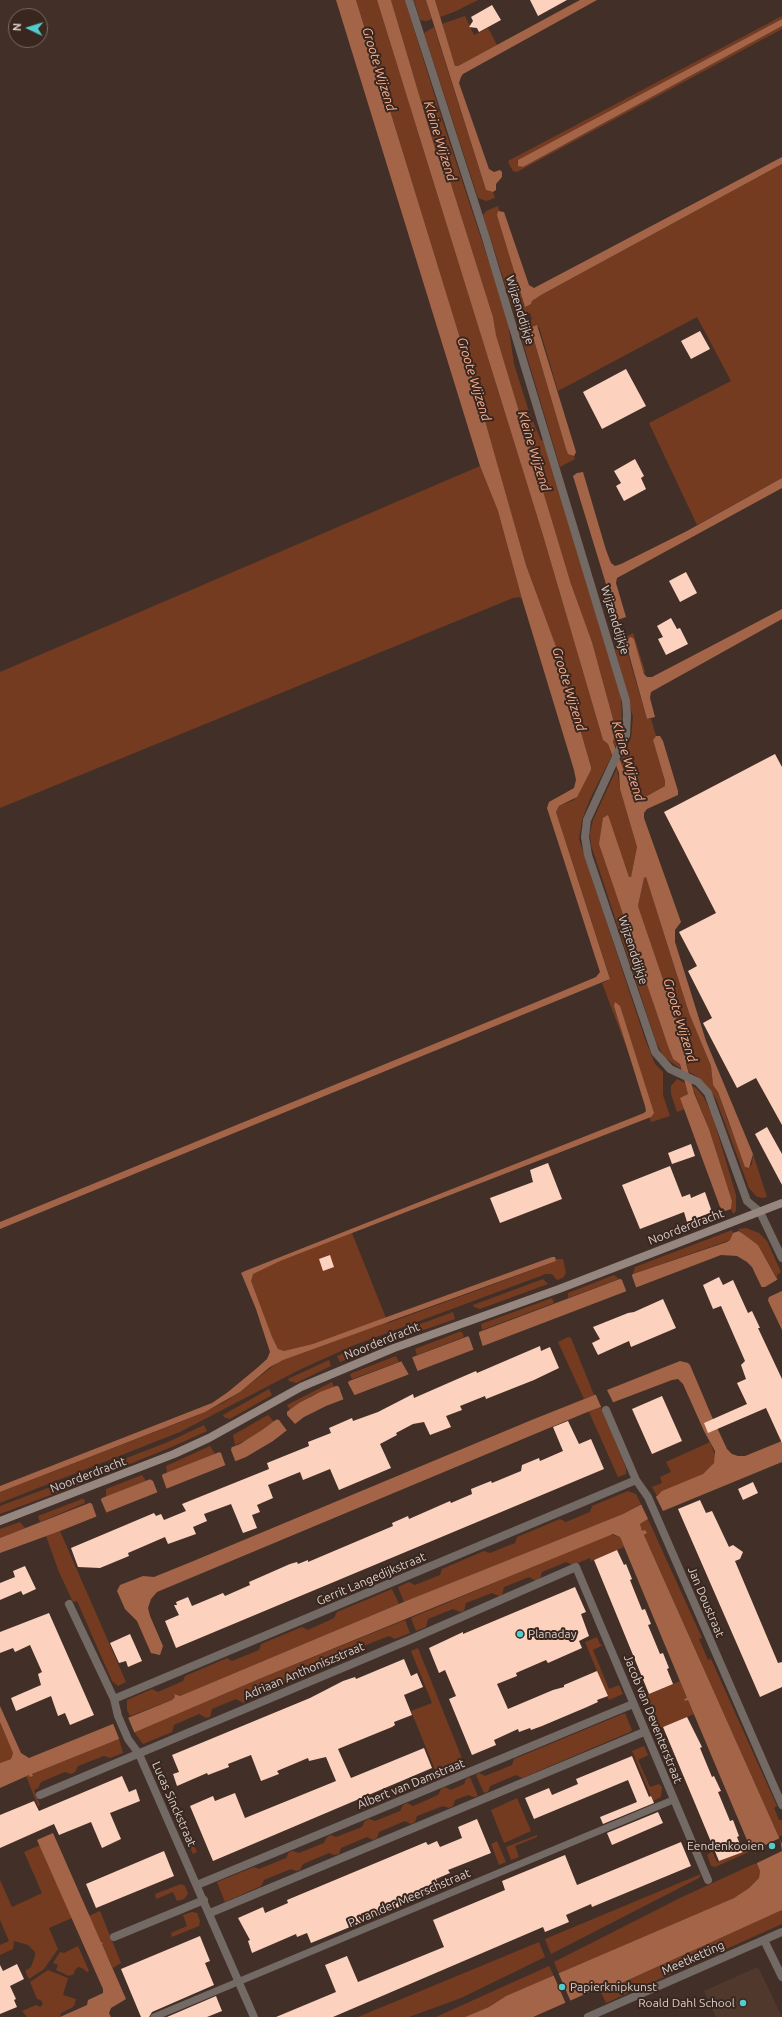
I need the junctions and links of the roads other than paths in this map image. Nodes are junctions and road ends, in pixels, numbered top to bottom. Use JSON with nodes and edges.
{"nodes":[{"id":1,"x":409,"y":0,"type":"edge"},
{"id":2,"x":782,"y":1203,"type":"edge"},
{"id":3,"x":760,"y":1212,"type":"junction"},
{"id":4,"x":782,"y":1258,"type":"edge"},
{"id":5,"x":606,"y":1410,"type":"dead end"},
{"id":6,"x":636,"y":1480,"type":"junction"},
{"id":7,"x":0,"y":1521,"type":"edge"},
{"id":8,"x":576,"y":1567,"type":"joint"},
{"id":9,"x":68,"y":1604,"type":"dead end"},
{"id":10,"x":114,"y":1699,"type":"junction"},
{"id":11,"x":633,"y":1704,"type":"junction"},
{"id":12,"x":644,"y":1732,"type":"junction"},
{"id":13,"x":139,"y":1754,"type":"junction"},
{"id":14,"x":40,"y":1794,"type":"dead end"},
{"id":15,"x":674,"y":1800,"type":"junction"},
{"id":16,"x":782,"y":1805,"type":"edge"},
{"id":17,"x":708,"y":1880,"type":"dead end"},
{"id":18,"x":197,"y":1885,"type":"junction"},
{"id":19,"x":204,"y":1900,"type":"junction"},
{"id":20,"x":210,"y":1913,"type":"junction"},
{"id":21,"x":782,"y":1932,"type":"edge"},
{"id":22,"x":114,"y":1937,"type":"dead end"},
{"id":23,"x":764,"y":1940,"type":"junction"},
{"id":24,"x":782,"y":1977,"type":"edge"},
{"id":25,"x":238,"y":1982,"type":"junction"},
{"id":26,"x":154,"y":2017,"type":"edge"},
{"id":27,"x":254,"y":2017,"type":"edge"},
{"id":28,"x":588,"y":2017,"type":"edge"}],
"edges":[{"from":1,"to":3,"type":"street","name":"Wijzenddijkje"},
{"from":2,"to":3,"type":"street","name":"Noorderdracht"},
{"from":3,"to":4,"type":"street","name":"Wijzenddijkje"},
{"from":3,"to":7,"type":"street","name":"Noorderdracht"},
{"from":5,"to":6,"type":"street","name":"Jan Doustraat"},
{"from":6,"to":10,"type":"street","name":"Gerrit Langedijkstraat"},
{"from":6,"to":16,"type":"street","name":"Jan Doustraat"},
{"from":8,"to":11,"type":"street","name":"Jacob van Deventerstraat"},
{"from":8,"to":13,"type":"street","name":"Adriaan Anthoniszstraat"},
{"from":9,"to":10,"type":"street","name":"Lucas Sinckstraat"},
{"from":10,"to":13,"type":"street","name":"Lucas Sinckstraat"},
{"from":11,"to":12,"type":"street","name":"Jacob van Deventerstraat"},
{"from":11,"to":18,"type":"street","name":"Albert van Damstraat"},
{"from":12,"to":15,"type":"street","name":"Jacob van Deventerstraat"},
{"from":12,"to":20,"type":"street"},
{"from":13,"to":14,"type":"street","name":"Adriaan Anthoniszstraat"},
{"from":13,"to":18,"type":"street","name":"Lucas Sinckstraat"},
{"from":15,"to":17,"type":"street","name":"Jacob van Deventerstraat"},
{"from":15,"to":25,"type":"lane","name":"P. van der Meerschstraat"},
{"from":18,"to":19,"type":"street","name":"Lucas Sinckstraat"},
{"from":19,"to":20,"type":"street","name":"Lucas Sinckstraat"},
{"from":19,"to":22,"type":"street"},
{"from":20,"to":25,"type":"street","name":"Lucas Sinckstraat"},
{"from":21,"to":23,"type":"street"},
{"from":23,"to":24,"type":"street"},
{"from":23,"to":28,"type":"street","name":"Meetketting"},
{"from":25,"to":26,"type":"lane","name":"P. van der Meerschstraat"},
{"from":25,"to":27,"type":"street","name":"Lucas Sinckstraat"}]}
